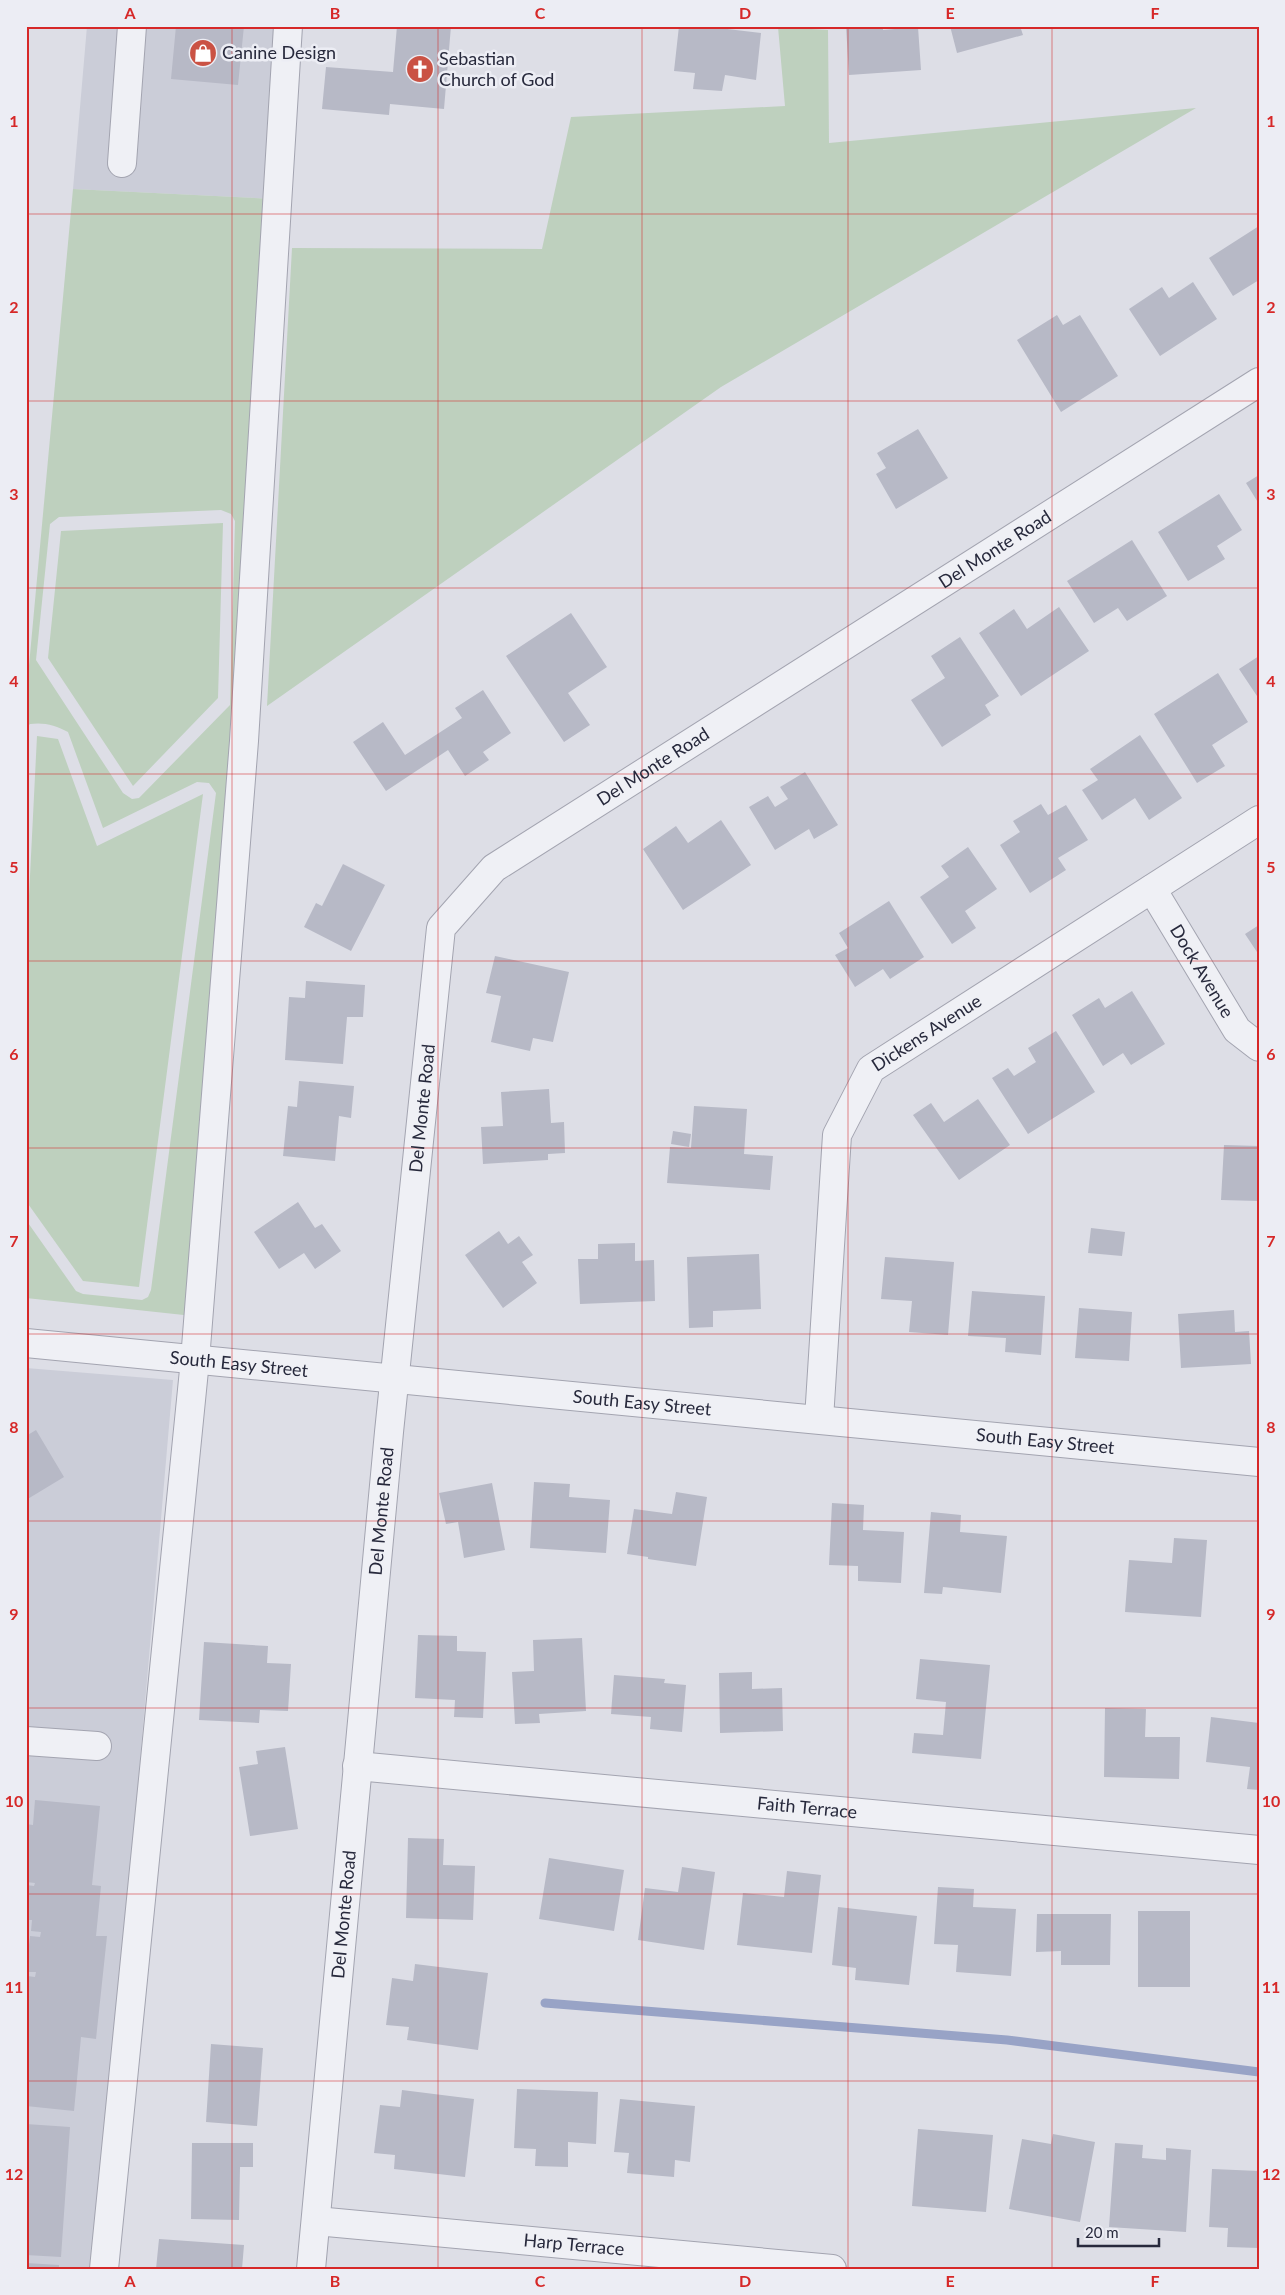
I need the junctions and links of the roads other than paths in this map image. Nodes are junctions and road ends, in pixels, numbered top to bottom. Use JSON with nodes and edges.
{"nodes":[{"id":1,"x":132,"y":26,"type":"edge"},
{"id":2,"x":288,"y":26,"type":"edge"},
{"id":3,"x":122,"y":164,"type":"dead end"},
{"id":4,"x":1259,"y":382,"type":"edge"},
{"id":5,"x":1259,"y":820,"type":"edge"},
{"id":6,"x":1152,"y":889,"type":"junction"},
{"id":7,"x":1259,"y":1047,"type":"edge"},
{"id":8,"x":26,"y":1343,"type":"edge"},
{"id":9,"x":195,"y":1360,"type":"junction"},
{"id":10,"x":394,"y":1380,"type":"junction"},
{"id":11,"x":819,"y":1419,"type":"junction"},
{"id":12,"x":1259,"y":1462,"type":"edge"},
{"id":13,"x":26,"y":1741,"type":"edge"},
{"id":14,"x":97,"y":1746,"type":"dead end"},
{"id":15,"x":357,"y":1766,"type":"junction"},
{"id":16,"x":1259,"y":1850,"type":"edge"},
{"id":17,"x":316,"y":2221,"type":"junction"},
{"id":18,"x":104,"y":2269,"type":"edge"},
{"id":19,"x":311,"y":2269,"type":"edge"},
{"id":20,"x":832,"y":2269,"type":"edge"}],
"edges":[{"from":1,"to":3,"type":"street"},
{"from":2,"to":9,"type":"street"},
{"from":4,"to":10,"type":"street","name":"Del Monte Road"},
{"from":5,"to":6,"type":"street","name":"Dickens Avenue"},
{"from":6,"to":7,"type":"street","name":"Dock Avenue"},
{"from":6,"to":11,"type":"street","name":"Dickens Avenue"},
{"from":8,"to":9,"type":"street","name":"South Easy Street"},
{"from":9,"to":10,"type":"street","name":"South Easy Street"},
{"from":9,"to":18,"type":"street"},
{"from":10,"to":11,"type":"street","name":"South Easy Street"},
{"from":10,"to":15,"type":"street","name":"Del Monte Road"},
{"from":11,"to":12,"type":"street","name":"South Easy Street"},
{"from":13,"to":14,"type":"street"},
{"from":15,"to":16,"type":"street","name":"Faith Terrace"},
{"from":15,"to":17,"type":"street","name":"Del Monte Road"},
{"from":17,"to":19,"type":"street","name":"Del Monte Road"},
{"from":17,"to":20,"type":"street","name":"Harp Terrace"}]}
